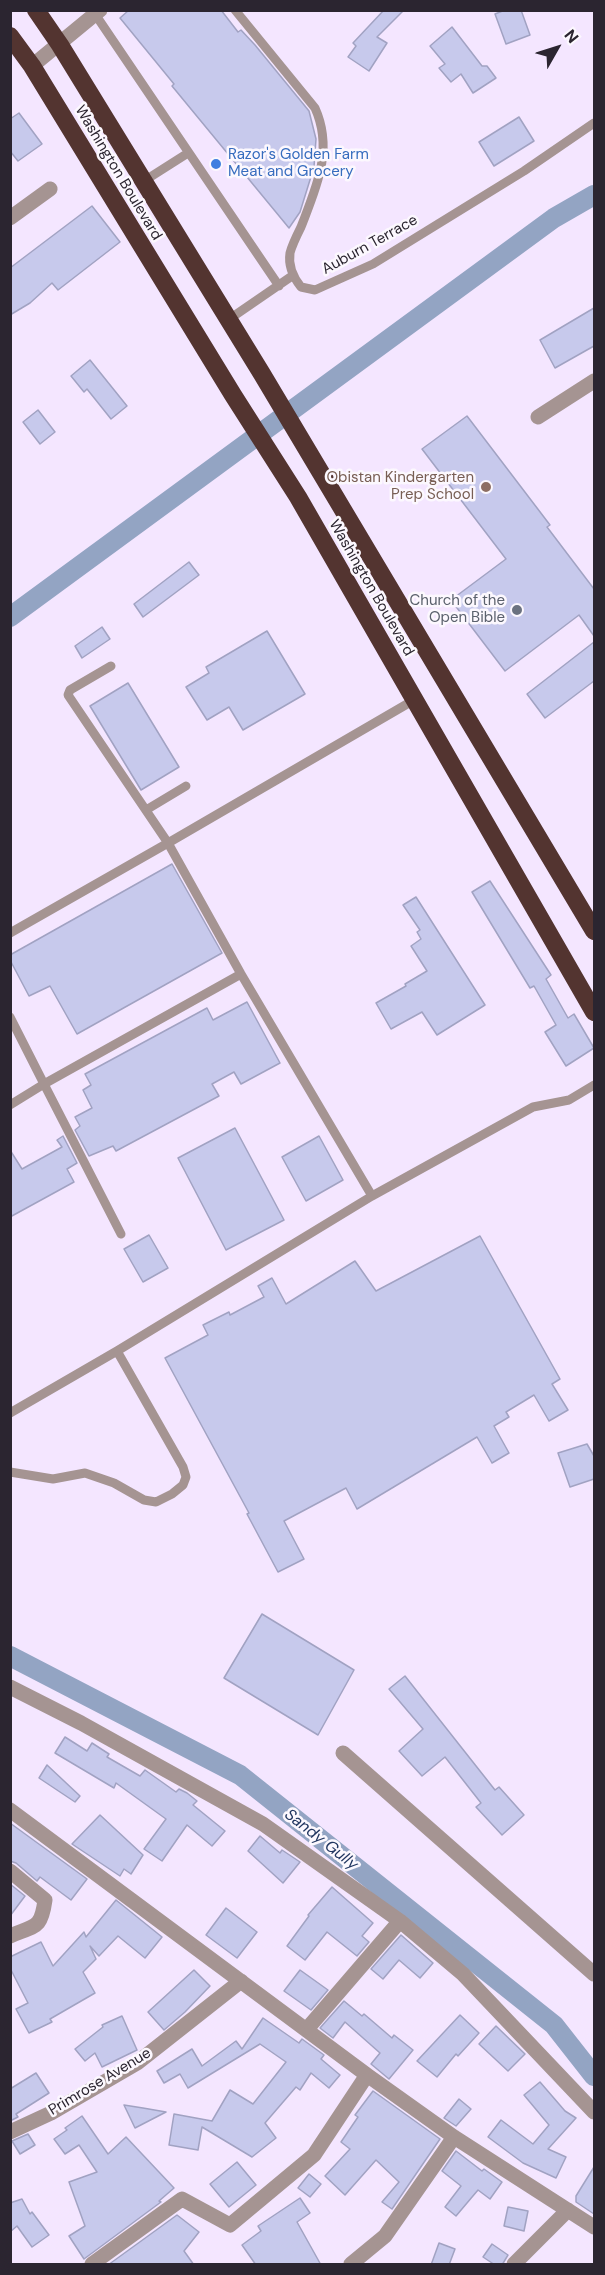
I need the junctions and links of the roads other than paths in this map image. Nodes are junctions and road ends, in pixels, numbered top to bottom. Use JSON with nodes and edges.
{"nodes":[{"id":1,"x":36,"y":10,"type":"edge"},
{"id":2,"x":235,"y":10,"type":"edge"},
{"id":3,"x":98,"y":12,"type":"edge"},
{"id":4,"x":10,"y":36,"type":"edge"},
{"id":5,"x":60,"y":45,"type":"junction"},
{"id":6,"x":32,"y":66,"type":"junction"},
{"id":7,"x":594,"y":123,"type":"edge"},
{"id":8,"x":188,"y":153,"type":"junction"},
{"id":9,"x":144,"y":181,"type":"junction"},
{"id":10,"x":50,"y":189,"type":"dead end"},
{"id":11,"x":10,"y":218,"type":"edge"},
{"id":12,"x":292,"y":276,"type":"junction"},
{"id":13,"x":279,"y":286,"type":"junction"},
{"id":14,"x":228,"y":320,"type":"junction"},
{"id":15,"x":594,"y":381,"type":"edge"},
{"id":16,"x":538,"y":417,"type":"dead end"},
{"id":17,"x":111,"y":666,"type":"dead end"},
{"id":18,"x":414,"y":700,"type":"junction"},
{"id":19,"x":186,"y":786,"type":"dead end"},
{"id":20,"x":146,"y":810,"type":"junction"},
{"id":21,"x":168,"y":843,"type":"junction"},
{"id":22,"x":594,"y":931,"type":"edge"},
{"id":23,"x":10,"y":933,"type":"edge"},
{"id":24,"x":241,"y":974,"type":"junction"},
{"id":25,"x":594,"y":1012,"type":"edge"},
{"id":26,"x":10,"y":1017,"type":"edge"},
{"id":27,"x":44,"y":1084,"type":"junction"},
{"id":28,"x":594,"y":1085,"type":"edge"},
{"id":29,"x":10,"y":1105,"type":"edge"},
{"id":30,"x":372,"y":1196,"type":"junction"},
{"id":31,"x":121,"y":1234,"type":"dead end"},
{"id":32,"x":117,"y":1351,"type":"junction"},
{"id":33,"x":10,"y":1413,"type":"edge"},
{"id":34,"x":10,"y":1472,"type":"edge"},
{"id":35,"x":10,"y":1687,"type":"edge"},
{"id":36,"x":343,"y":1754,"type":"dead end"},
{"id":37,"x":10,"y":1810,"type":"edge"},
{"id":38,"x":10,"y":1871,"type":"edge"},
{"id":39,"x":400,"y":1921,"type":"junction"},
{"id":40,"x":10,"y":1935,"type":"edge"},
{"id":41,"x":594,"y":1974,"type":"edge"},
{"id":42,"x":241,"y":1981,"type":"junction"},
{"id":43,"x":308,"y":2029,"type":"junction"},
{"id":44,"x":367,"y":2075,"type":"junction"},
{"id":45,"x":594,"y":2112,"type":"edge"},
{"id":46,"x":10,"y":2132,"type":"edge"},
{"id":47,"x":454,"y":2137,"type":"junction"},
{"id":48,"x":568,"y":2210,"type":"junction"},
{"id":49,"x":594,"y":2227,"type":"edge"},
{"id":50,"x":92,"y":2265,"type":"edge"},
{"id":51,"x":351,"y":2265,"type":"edge"},
{"id":52,"x":514,"y":2265,"type":"edge"}],
"edges":[{"from":1,"to":5,"type":"highway","name":"Washington Boulevard"},
{"from":2,"to":12,"type":"lane"},
{"from":3,"to":5,"type":"street"},
{"from":3,"to":8,"type":"lane"},
{"from":4,"to":6,"type":"highway","name":"Washington Boulevard"},
{"from":5,"to":6,"type":"street"},
{"from":5,"to":9,"type":"highway","name":"Washington Boulevard"},
{"from":6,"to":18,"type":"highway","name":"Washington Boulevard"},
{"from":7,"to":12,"type":"lane","name":"Auburn Terrace"},
{"from":8,"to":9,"type":"lane"},
{"from":8,"to":13,"type":"lane"},
{"from":9,"to":14,"type":"highway","name":"Washington Boulevard"},
{"from":10,"to":11,"type":"street"},
{"from":12,"to":13,"type":"lane"},
{"from":13,"to":14,"type":"lane"},
{"from":14,"to":22,"type":"highway","name":"Washington Boulevard"},
{"from":15,"to":16,"type":"street"},
{"from":17,"to":20,"type":"lane"},
{"from":18,"to":21,"type":"lane"},
{"from":18,"to":25,"type":"highway","name":"Washington Boulevard"},
{"from":19,"to":20,"type":"lane"},
{"from":20,"to":21,"type":"lane"},
{"from":21,"to":23,"type":"lane"},
{"from":21,"to":24,"type":"lane"},
{"from":24,"to":27,"type":"lane"},
{"from":24,"to":30,"type":"lane"},
{"from":26,"to":27,"type":"lane"},
{"from":27,"to":29,"type":"lane"},
{"from":27,"to":31,"type":"lane"},
{"from":28,"to":30,"type":"lane"},
{"from":30,"to":32,"type":"lane"},
{"from":32,"to":33,"type":"lane"},
{"from":32,"to":34,"type":"lane"},
{"from":35,"to":39,"type":"street"},
{"from":36,"to":41,"type":"street"},
{"from":37,"to":42,"type":"street"},
{"from":38,"to":40,"type":"street"},
{"from":39,"to":43,"type":"street"},
{"from":39,"to":45,"type":"street"},
{"from":42,"to":43,"type":"street"},
{"from":42,"to":46,"type":"street","name":"Primrose Avenue"},
{"from":43,"to":44,"type":"street"},
{"from":44,"to":47,"type":"street"},
{"from":44,"to":50,"type":"street"},
{"from":47,"to":48,"type":"street"},
{"from":47,"to":51,"type":"street"},
{"from":48,"to":49,"type":"street"},
{"from":48,"to":52,"type":"street"}]}
